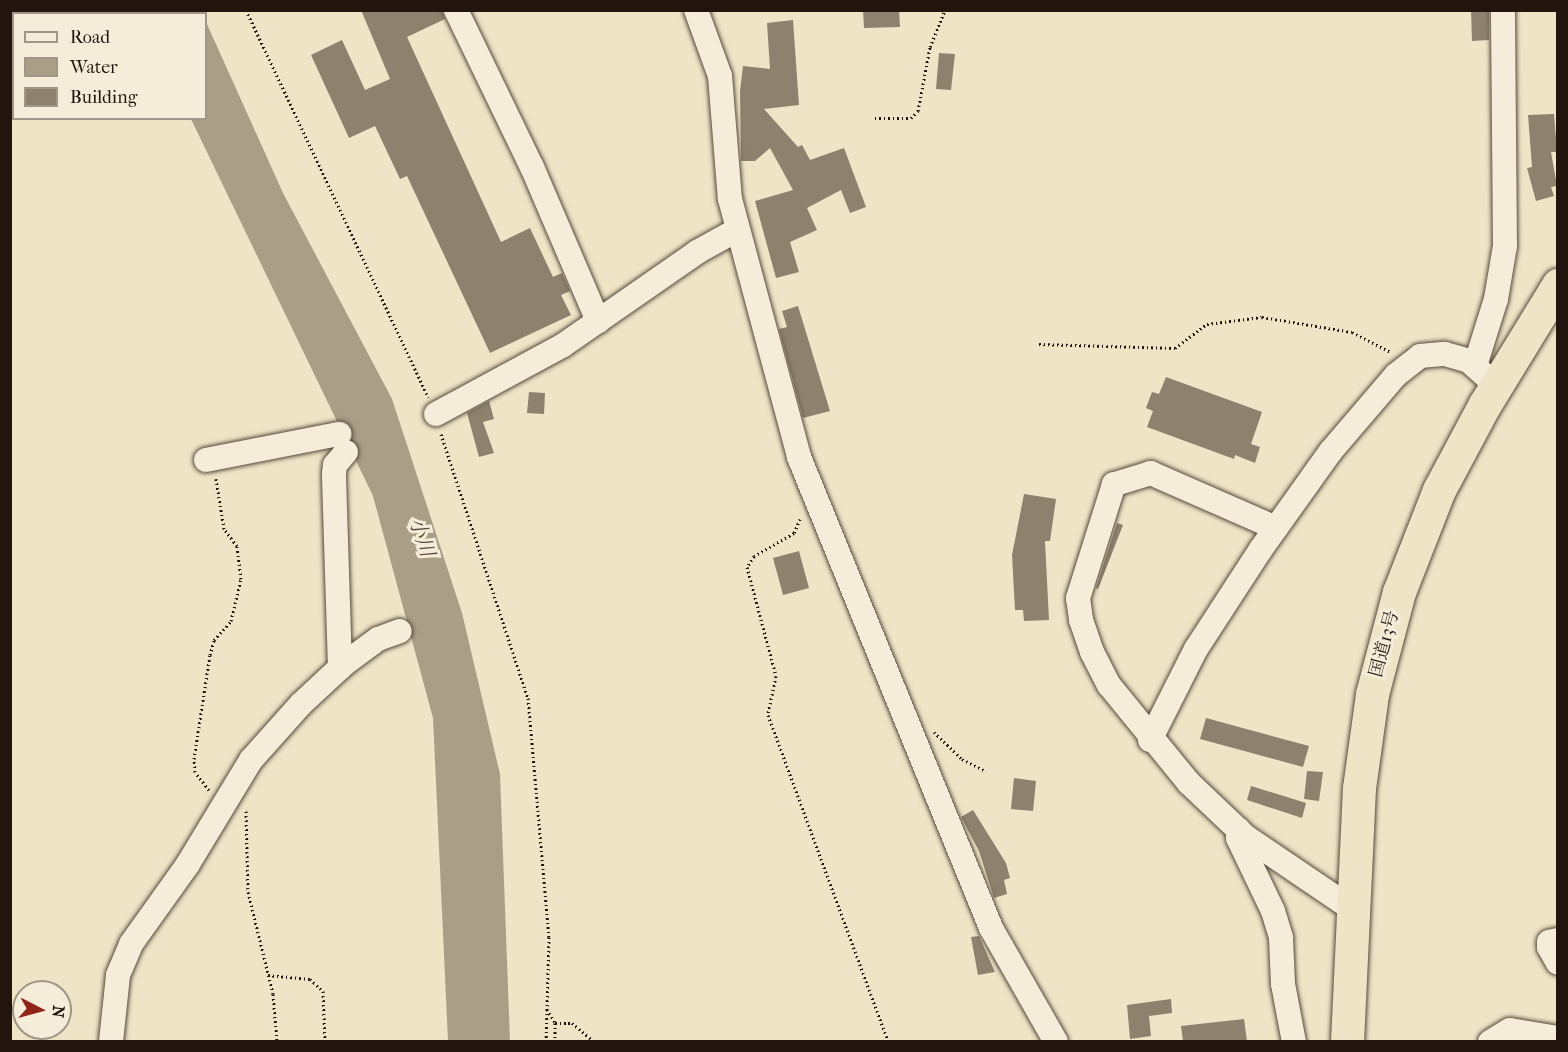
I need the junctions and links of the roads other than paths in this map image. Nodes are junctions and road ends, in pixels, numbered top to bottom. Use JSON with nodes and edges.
{"nodes":[{"id":1,"x":456,"y":10,"type":"edge"},
{"id":2,"x":696,"y":10,"type":"edge"},
{"id":3,"x":1503,"y":10,"type":"edge"},
{"id":4,"x":737,"y":230,"type":"junction"},
{"id":5,"x":1557,"y":285,"type":"edge"},
{"id":6,"x":598,"y":321,"type":"junction"},
{"id":7,"x":1486,"y":376,"type":"junction"},
{"id":8,"x":436,"y":414,"type":"road end"},
{"id":9,"x":207,"y":460,"type":"road end"},
{"id":10,"x":1276,"y":528,"type":"junction"},
{"id":11,"x":400,"y":631,"type":"dead end"},
{"id":12,"x":340,"y":668,"type":"junction"},
{"id":13,"x":1150,"y":740,"type":"junction"},
{"id":14,"x":1238,"y":829,"type":"junction"},
{"id":15,"x":1351,"y":908,"type":"junction"},
{"id":16,"x":1557,"y":940,"type":"edge"},
{"id":17,"x":1557,"y":963,"type":"edge"},
{"id":18,"x":1557,"y":1038,"type":"edge"},
{"id":19,"x":111,"y":1041,"type":"edge"},
{"id":20,"x":1056,"y":1041,"type":"edge"},
{"id":21,"x":1294,"y":1041,"type":"edge"},
{"id":22,"x":1347,"y":1041,"type":"edge"},
{"id":23,"x":1490,"y":1041,"type":"edge"}],
"edges":[{"from":1,"to":6,"type":"street"},
{"from":2,"to":4,"type":"street"},
{"from":3,"to":7,"type":"street"},
{"from":4,"to":6,"type":"street"},
{"from":4,"to":20,"type":"street"},
{"from":5,"to":7,"type":"highway","name":"国道13号"},
{"from":6,"to":8,"type":"street"},
{"from":7,"to":10,"type":"street"},
{"from":7,"to":15,"type":"highway","name":"国道13号"},
{"from":9,"to":12,"type":"street"},
{"from":10,"to":13,"type":"street"},
{"from":10,"to":13,"type":"street"},
{"from":11,"to":12,"type":"street"},
{"from":12,"to":19,"type":"street"},
{"from":13,"to":14,"type":"street"},
{"from":14,"to":15,"type":"street"},
{"from":14,"to":21,"type":"street"},
{"from":15,"to":22,"type":"highway","name":"国道13号"},
{"from":16,"to":17,"type":"street"},
{"from":18,"to":23,"type":"street"}]}
